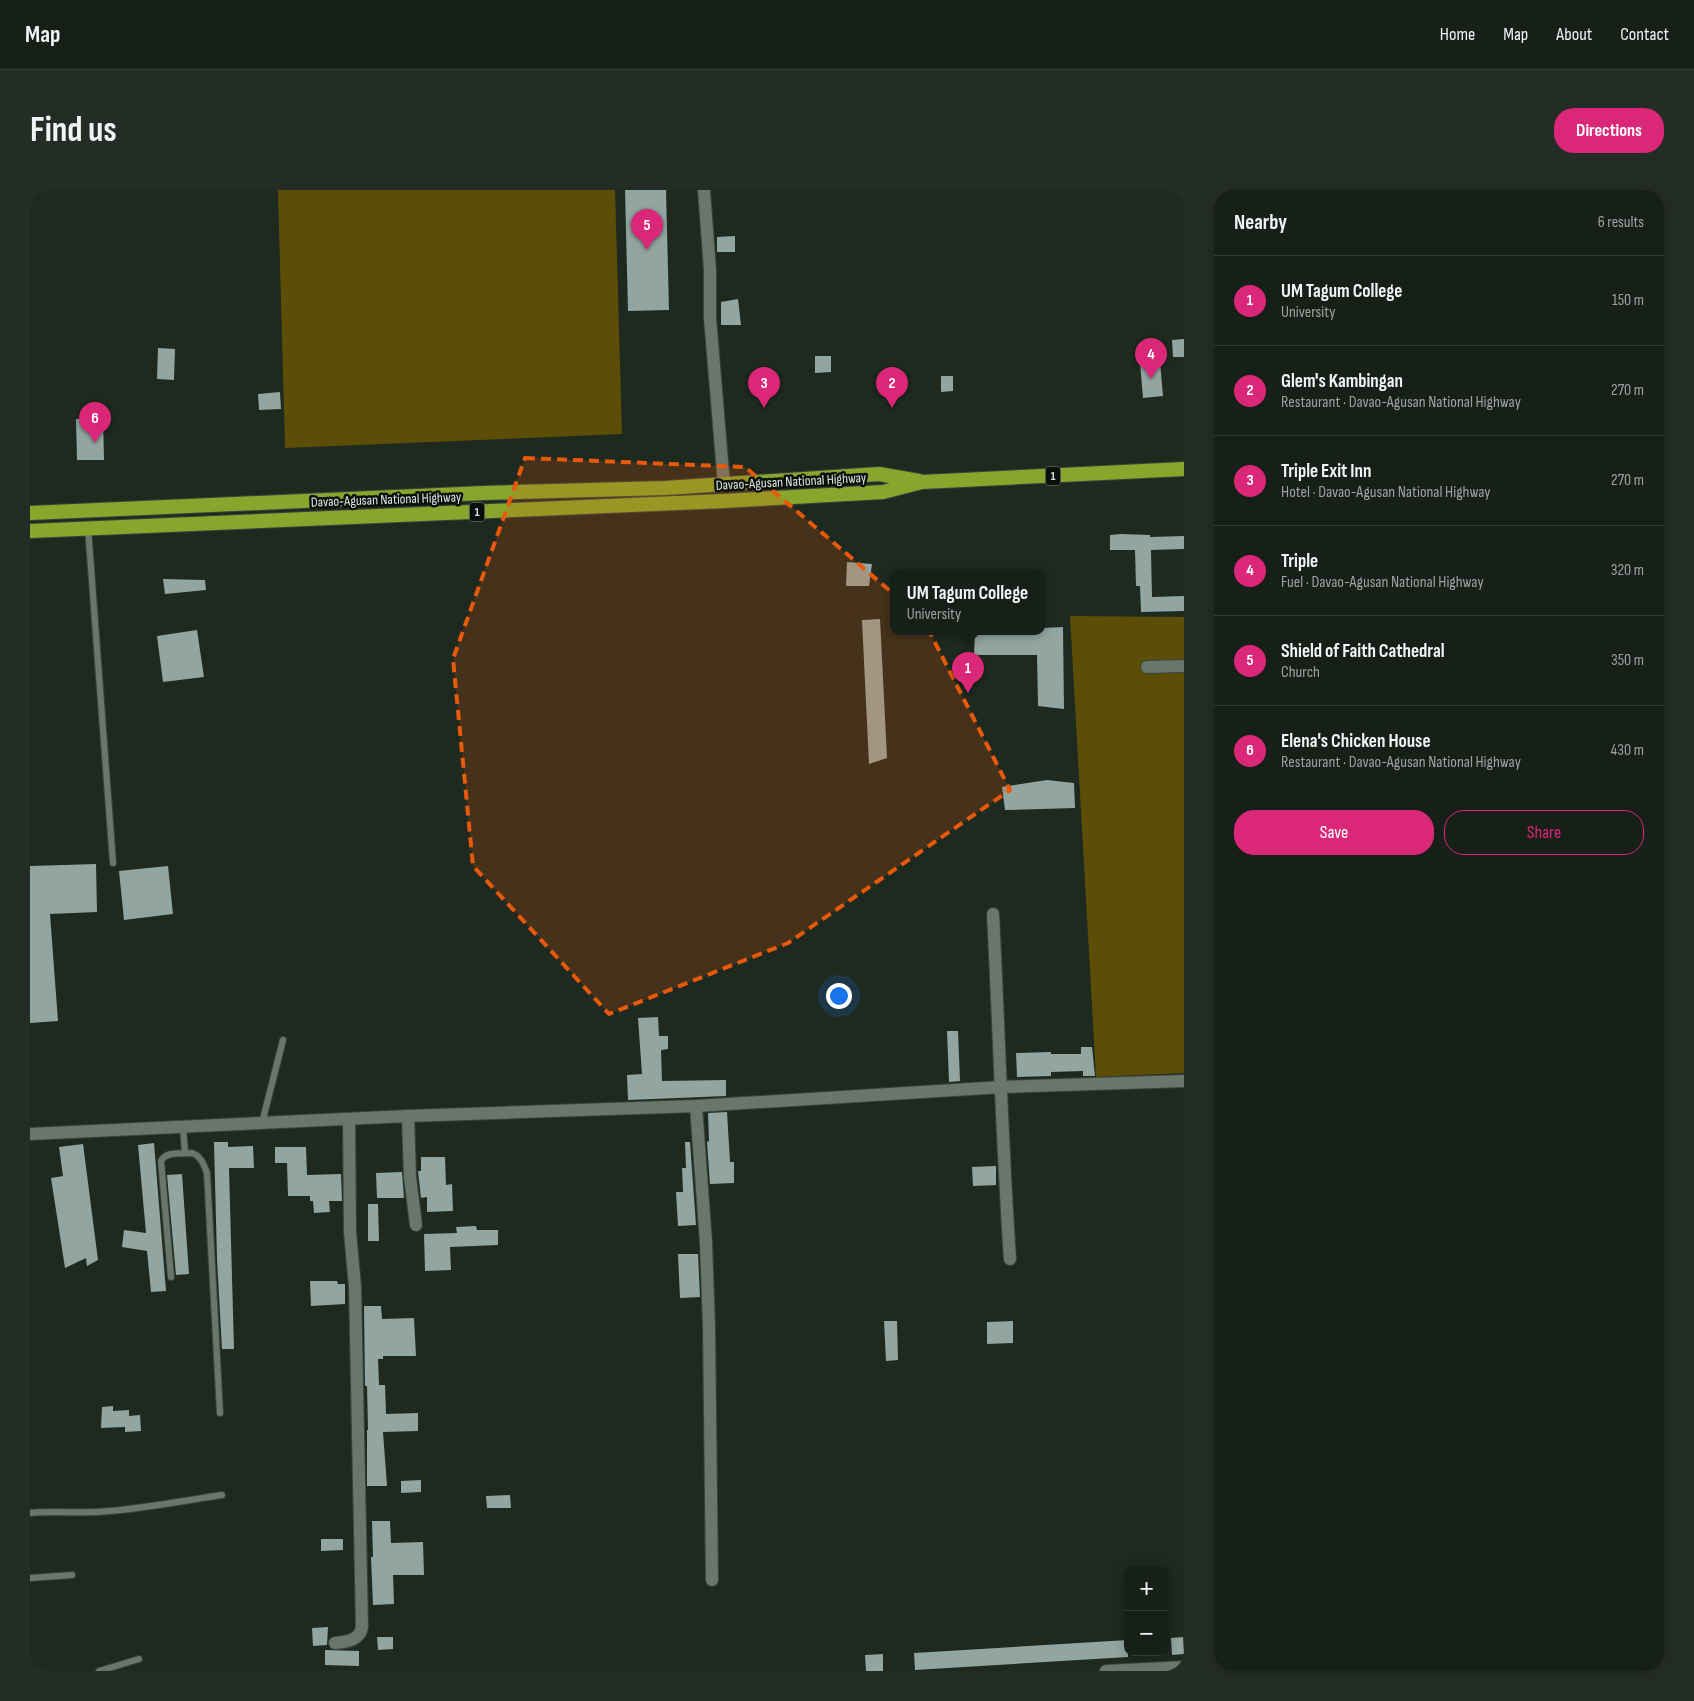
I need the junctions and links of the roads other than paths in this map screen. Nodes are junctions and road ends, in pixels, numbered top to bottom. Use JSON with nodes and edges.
{"nodes":[{"id":1,"x":704,"y":190,"type":"edge"},
{"id":2,"x":1184,"y":469,"type":"edge"},
{"id":3,"x":922,"y":482,"type":"junction"},
{"id":4,"x":724,"y":485,"type":"junction"},
{"id":5,"x":665,"y":488,"type":"junction"},
{"id":6,"x":666,"y":504,"type":"junction"},
{"id":7,"x":30,"y":514,"type":"edge"},
{"id":8,"x":88,"y":528,"type":"junction"},
{"id":9,"x":30,"y":531,"type":"edge"},
{"id":10,"x":1184,"y":666,"type":"edge"},
{"id":11,"x":1147,"y":667,"type":"dead end"},
{"id":12,"x":113,"y":863,"type":"dead end"},
{"id":13,"x":993,"y":914,"type":"dead end"},
{"id":14,"x":283,"y":1040,"type":"dead end"},
{"id":15,"x":1184,"y":1081,"type":"edge"},
{"id":16,"x":1002,"y":1087,"type":"junction"},
{"id":17,"x":696,"y":1106,"type":"junction"},
{"id":18,"x":408,"y":1116,"type":"junction"},
{"id":19,"x":350,"y":1120,"type":"junction"},
{"id":20,"x":262,"y":1123,"type":"junction"},
{"id":21,"x":183,"y":1127,"type":"junction"},
{"id":22,"x":30,"y":1134,"type":"edge"},
{"id":23,"x":185,"y":1153,"type":"junction"},
{"id":24,"x":416,"y":1225,"type":"dead end"},
{"id":25,"x":1010,"y":1259,"type":"dead end"},
{"id":26,"x":171,"y":1278,"type":"dead end"},
{"id":27,"x":220,"y":1413,"type":"dead end"},
{"id":28,"x":222,"y":1495,"type":"dead end"},
{"id":29,"x":30,"y":1513,"type":"edge"},
{"id":30,"x":72,"y":1574,"type":"dead end"},
{"id":31,"x":30,"y":1578,"type":"edge"},
{"id":32,"x":712,"y":1580,"type":"dead end"},
{"id":33,"x":336,"y":1643,"type":"dead end"},
{"id":34,"x":138,"y":1659,"type":"dead end"},
{"id":35,"x":1184,"y":1667,"type":"edge"},
{"id":36,"x":99,"y":1671,"type":"edge"},
{"id":37,"x":1106,"y":1671,"type":"edge"}],
"edges":[{"from":1,"to":4,"type":"street"},
{"from":2,"to":3,"type":"highway","name":"Davao-Agusan National Highway","number":"1"},
{"from":3,"to":4,"type":"highway","name":"Davao-Agusan National Highway","number":"1"},
{"from":3,"to":6,"type":"highway","name":"Davao-Agusan National Highway","number":"1"},
{"from":4,"to":5,"type":"highway","name":"Davao-Agusan National Highway","number":"1"},
{"from":5,"to":6,"type":"highway"},
{"from":5,"to":7,"type":"highway","name":"Davao-Agusan National Highway","number":"1"},
{"from":6,"to":8,"type":"highway","name":"Davao-Agusan National Highway","number":"1"},
{"from":7,"to":9,"type":"highway"},
{"from":8,"to":9,"type":"highway","name":"Davao-Agusan National Highway","number":"1"},
{"from":8,"to":12,"type":"lane"},
{"from":10,"to":11,"type":"street"},
{"from":13,"to":16,"type":"street"},
{"from":14,"to":20,"type":"lane"},
{"from":15,"to":16,"type":"street"},
{"from":16,"to":17,"type":"street"},
{"from":16,"to":25,"type":"street"},
{"from":17,"to":18,"type":"street"},
{"from":17,"to":32,"type":"street"},
{"from":18,"to":19,"type":"street"},
{"from":18,"to":24,"type":"street"},
{"from":19,"to":20,"type":"street"},
{"from":19,"to":33,"type":"street"},
{"from":20,"to":21,"type":"street"},
{"from":21,"to":22,"type":"street"},
{"from":21,"to":23,"type":"lane"},
{"from":23,"to":26,"type":"lane"},
{"from":23,"to":27,"type":"lane"},
{"from":28,"to":29,"type":"lane"},
{"from":30,"to":31,"type":"lane"},
{"from":34,"to":36,"type":"lane"},
{"from":35,"to":37,"type":"street"}]}
